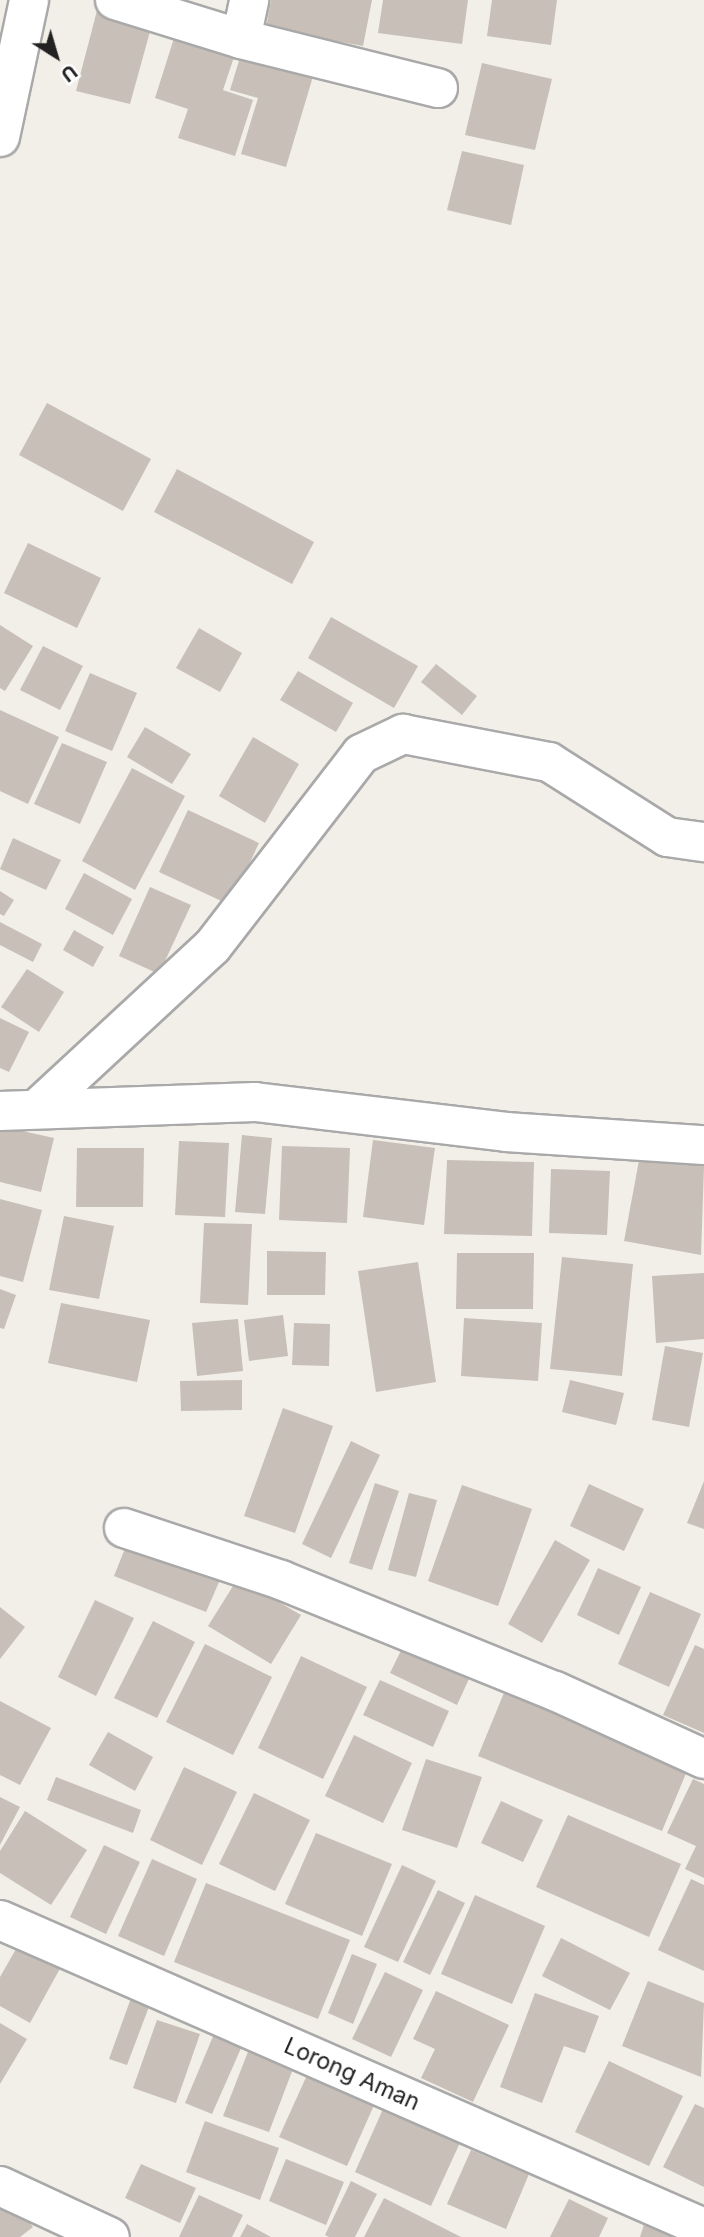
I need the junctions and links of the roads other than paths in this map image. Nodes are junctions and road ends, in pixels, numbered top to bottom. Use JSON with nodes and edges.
{"nodes":[{"id":1,"x":29,"y":0,"type":"edge"},
{"id":2,"x":115,"y":0,"type":"edge"},
{"id":3,"x":249,"y":0,"type":"edge"},
{"id":4,"x":241,"y":39,"type":"junction"},
{"id":5,"x":438,"y":88,"type":"dead end"},
{"id":6,"x":0,"y":137,"type":"edge"},
{"id":7,"x":704,"y":842,"type":"edge"},
{"id":8,"x":39,"y":1107,"type":"junction"},
{"id":9,"x":0,"y":1111,"type":"edge"},
{"id":10,"x":704,"y":1144,"type":"edge"},
{"id":11,"x":124,"y":1528,"type":"dead end"},
{"id":12,"x":704,"y":1759,"type":"edge"},
{"id":13,"x":0,"y":1920,"type":"edge"},
{"id":14,"x":0,"y":2186,"type":"edge"},
{"id":15,"x":704,"y":2228,"type":"edge"},
{"id":16,"x":110,"y":2237,"type":"edge"}],
"edges":[{"from":1,"to":6,"type":"street"},
{"from":2,"to":4,"type":"street"},
{"from":3,"to":4,"type":"street"},
{"from":4,"to":5,"type":"street"},
{"from":7,"to":8,"type":"street"},
{"from":8,"to":9,"type":"street"},
{"from":8,"to":10,"type":"street"},
{"from":11,"to":12,"type":"street"},
{"from":13,"to":15,"type":"street","name":"Lorong Aman"},
{"from":14,"to":16,"type":"street"}]}
